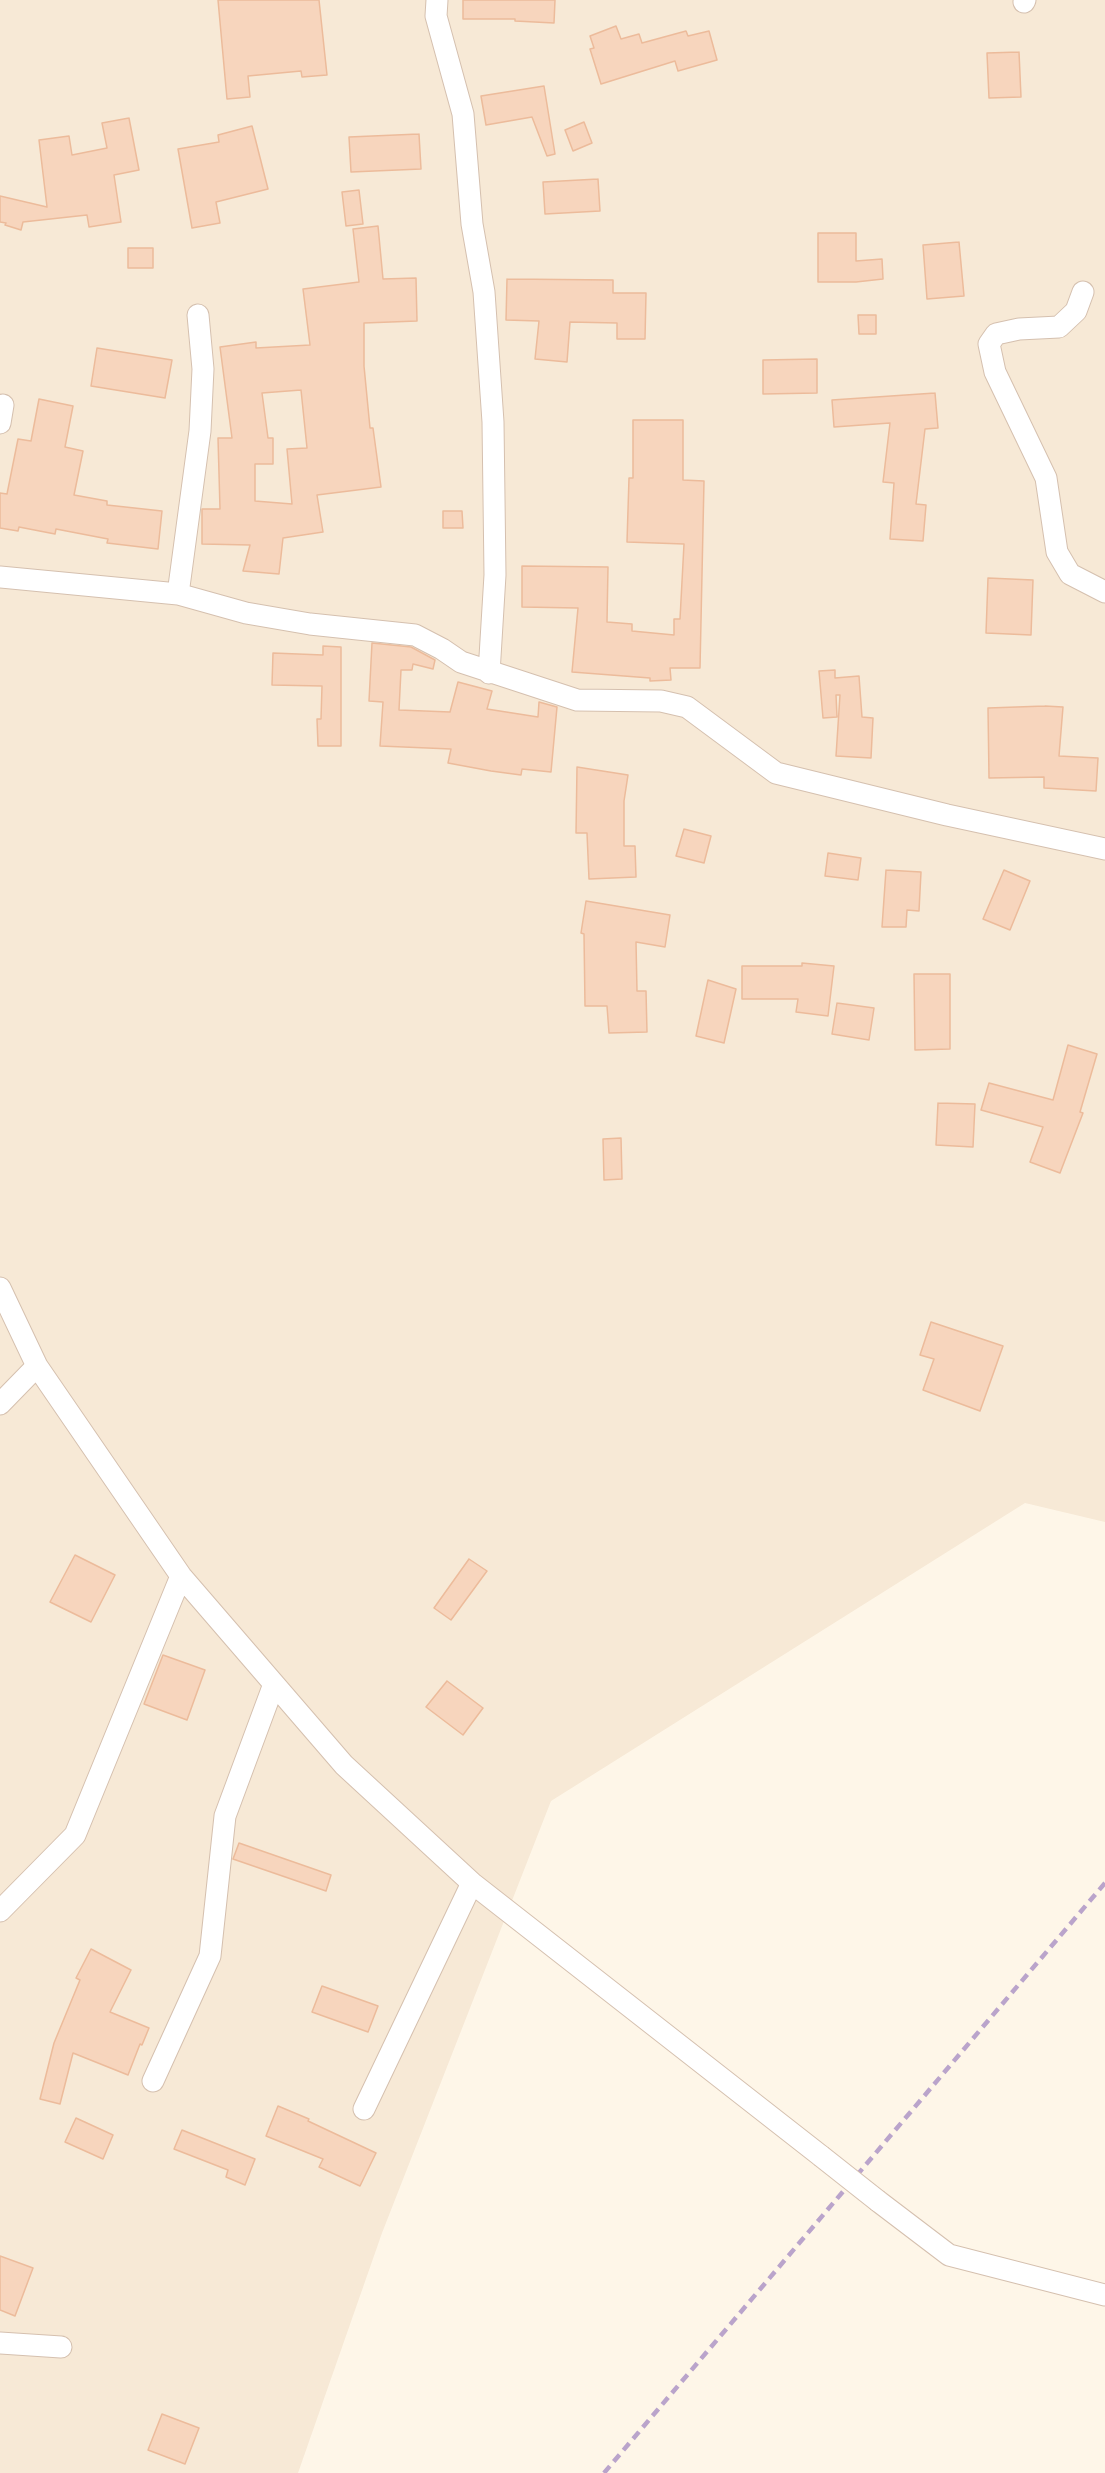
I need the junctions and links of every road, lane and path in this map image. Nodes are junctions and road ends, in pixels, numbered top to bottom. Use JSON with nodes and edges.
{"nodes":[{"id":1,"x":437,"y":0,"type":"edge"},
{"id":2,"x":1083,"y":292,"type":"dead end"},
{"id":3,"x":198,"y":315,"type":"dead end"},
{"id":4,"x":0,"y":577,"type":"edge"},
{"id":5,"x":1105,"y":592,"type":"edge"},
{"id":6,"x":178,"y":594,"type":"junction"},
{"id":7,"x":489,"y":673,"type":"junction"},
{"id":8,"x":1105,"y":849,"type":"edge"},
{"id":9,"x":0,"y":1287,"type":"edge"},
{"id":10,"x":36,"y":1366,"type":"junction"},
{"id":11,"x":0,"y":1404,"type":"edge"},
{"id":12,"x":181,"y":1576,"type":"junction"},
{"id":13,"x":274,"y":1684,"type":"junction"},
{"id":14,"x":472,"y":1883,"type":"junction"},
{"id":15,"x":0,"y":1911,"type":"edge"},
{"id":16,"x":153,"y":2081,"type":"dead end"},
{"id":17,"x":364,"y":2109,"type":"dead end"},
{"id":18,"x":1105,"y":2295,"type":"edge"},
{"id":19,"x":0,"y":2343,"type":"edge"},
{"id":20,"x":62,"y":2347,"type":"dead end"}],
"edges":[{"from":1,"to":7,"type":"street"},
{"from":2,"to":5,"type":"street"},
{"from":3,"to":6,"type":"street"},
{"from":4,"to":6,"type":"street"},
{"from":6,"to":7,"type":"street"},
{"from":7,"to":8,"type":"street"},
{"from":9,"to":10,"type":"street"},
{"from":10,"to":11,"type":"street"},
{"from":10,"to":12,"type":"street"},
{"from":12,"to":13,"type":"street"},
{"from":12,"to":15,"type":"street"},
{"from":13,"to":14,"type":"street"},
{"from":13,"to":16,"type":"street"},
{"from":14,"to":17,"type":"street"},
{"from":14,"to":18,"type":"street","bridge":true},
{"from":19,"to":20,"type":"street"}]}
